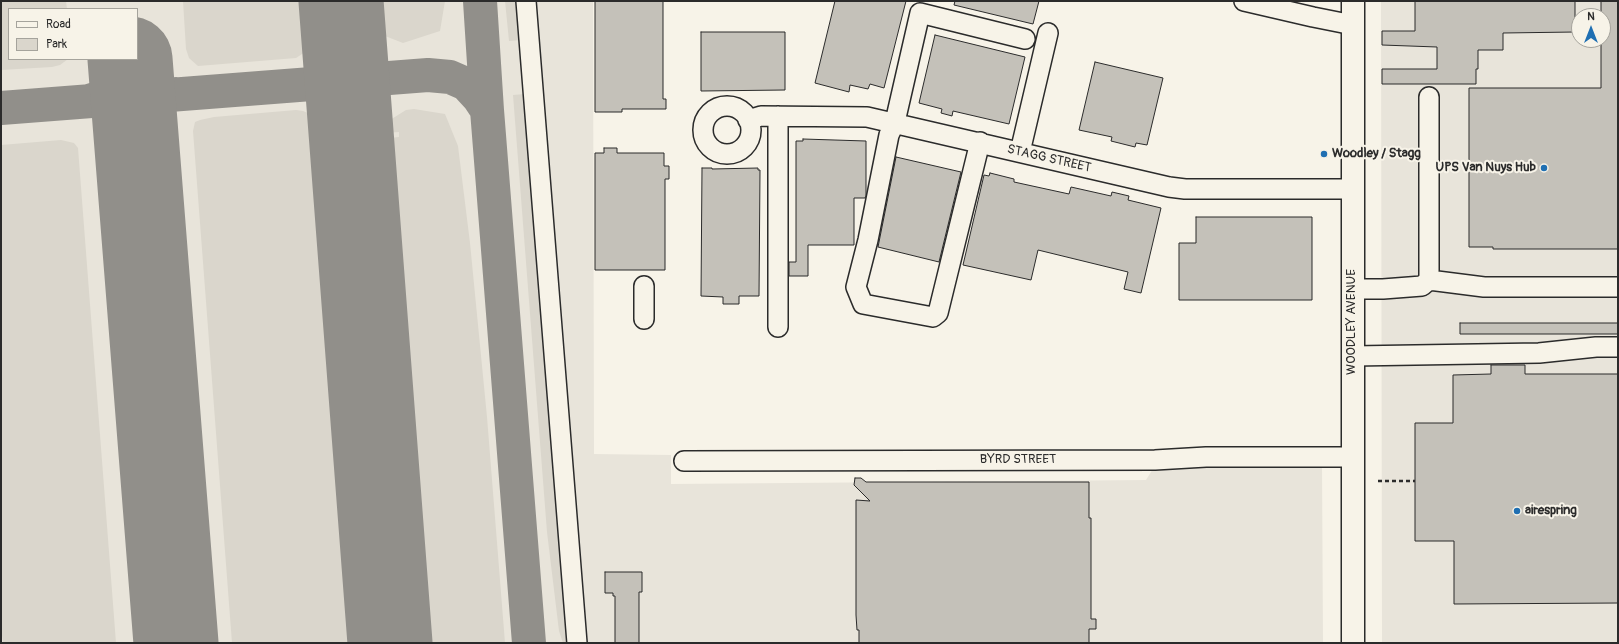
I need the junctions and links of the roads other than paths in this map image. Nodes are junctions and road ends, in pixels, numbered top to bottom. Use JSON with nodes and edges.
{"nodes":[{"id":1,"x":526,"y":1,"type":"edge"},
{"id":2,"x":1244,"y":1,"type":"edge"},
{"id":3,"x":1353,"y":1,"type":"edge"},
{"id":4,"x":922,"y":7,"type":"edge"},
{"id":5,"x":1353,"y":24,"type":"junction"},
{"id":6,"x":1048,"y":33,"type":"dead end"},
{"id":7,"x":1025,"y":39,"type":"dead end"},
{"id":8,"x":1428,"y":97,"type":"dead end"},
{"id":9,"x":778,"y":116,"type":"junction"},
{"id":10,"x":748,"y":120,"type":"dead end"},
{"id":11,"x":895,"y":122,"type":"junction"},
{"id":12,"x":980,"y":142,"type":"junction"},
{"id":13,"x":1020,"y":152,"type":"junction"},
{"id":14,"x":1352,"y":189,"type":"junction"},
{"id":15,"x":1428,"y":280,"type":"junction"},
{"id":16,"x":644,"y":286,"type":"dead end"},
{"id":17,"x":1618,"y":287,"type":"edge"},
{"id":18,"x":1352,"y":289,"type":"junction"},
{"id":19,"x":644,"y":319,"type":"dead end"},
{"id":20,"x":778,"y":327,"type":"dead end"},
{"id":21,"x":1618,"y":347,"type":"edge"},
{"id":22,"x":1352,"y":356,"type":"junction"},
{"id":23,"x":1352,"y":457,"type":"junction"},
{"id":24,"x":684,"y":461,"type":"dead end"},
{"id":25,"x":577,"y":643,"type":"edge"},
{"id":26,"x":1352,"y":643,"type":"edge"}],
"edges":[{"from":1,"to":25,"type":"street"},
{"from":2,"to":5,"type":"street"},
{"from":3,"to":5,"type":"main road","name":"WOODLEY AVENUE"},
{"from":4,"to":7,"type":"street"},
{"from":4,"to":11,"type":"street"},
{"from":5,"to":14,"type":"main road","name":"WOODLEY AVENUE"},
{"from":6,"to":13,"type":"street"},
{"from":8,"to":15,"type":"street"},
{"from":9,"to":10,"type":"street","name":"STAGG STREET"},
{"from":9,"to":11,"type":"street","name":"STAGG STREET"},
{"from":9,"to":20,"type":"street"},
{"from":11,"to":12,"type":"street","name":"STAGG STREET"},
{"from":11,"to":12,"type":"street"},
{"from":12,"to":13,"type":"street","name":"STAGG STREET"},
{"from":13,"to":14,"type":"street","name":"STAGG STREET"},
{"from":14,"to":18,"type":"main road","name":"WOODLEY AVENUE"},
{"from":15,"to":17,"type":"street"},
{"from":15,"to":18,"type":"street"},
{"from":16,"to":19,"type":"street"},
{"from":18,"to":22,"type":"main road","name":"WOODLEY AVENUE"},
{"from":21,"to":22,"type":"street"},
{"from":22,"to":23,"type":"main road","name":"WOODLEY AVENUE"},
{"from":23,"to":24,"type":"street","name":"BYRD STREET"},
{"from":23,"to":26,"type":"main road","name":"WOODLEY AVENUE"}]}
